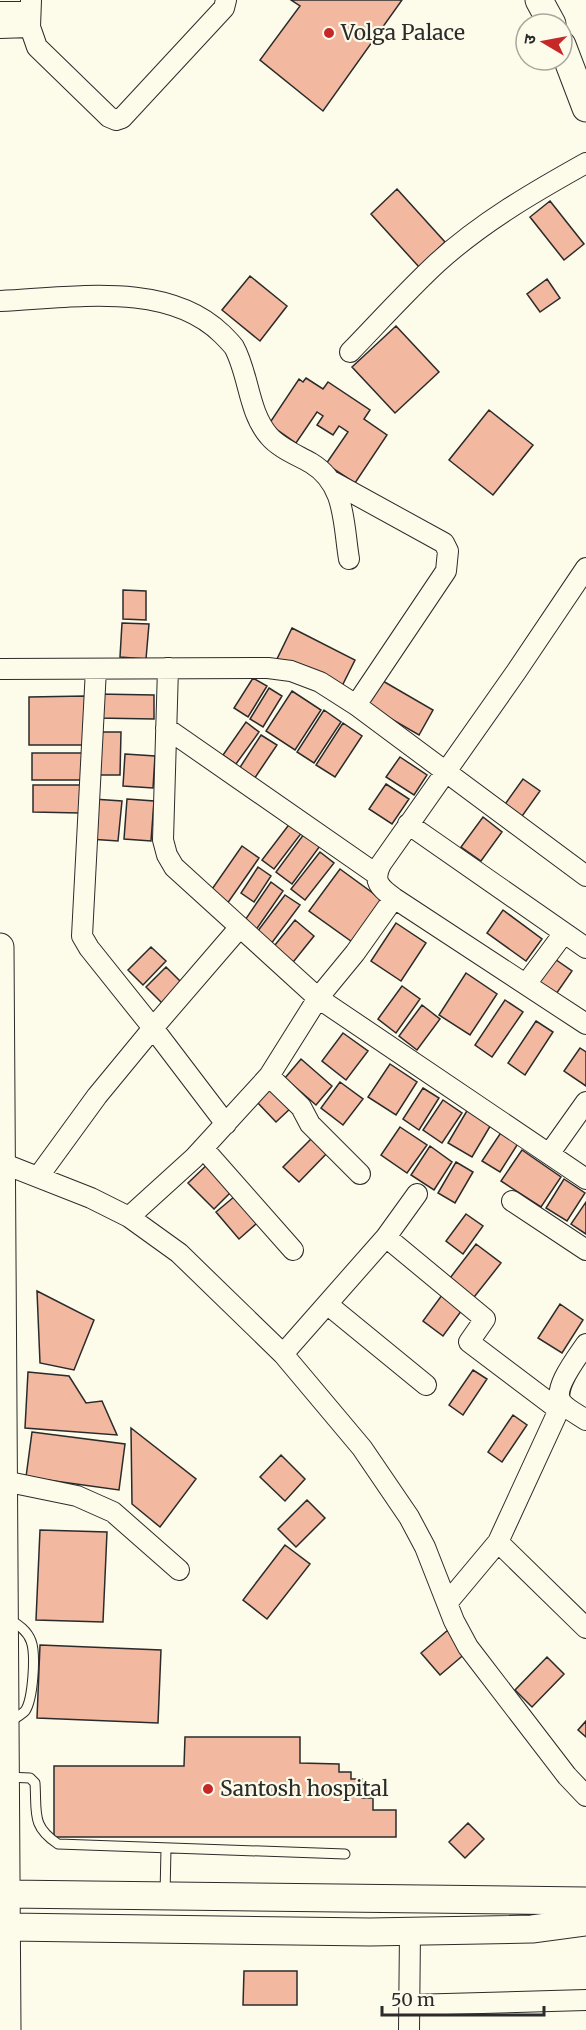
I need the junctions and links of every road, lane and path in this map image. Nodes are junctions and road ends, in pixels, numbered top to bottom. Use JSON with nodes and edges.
{"nodes":[{"id":1,"x":226,"y":0,"type":"edge"},
{"id":2,"x":0,"y":12,"type":"edge"},
{"id":3,"x":30,"y":13,"type":"edge"},
{"id":4,"x":0,"y":28,"type":"edge"},
{"id":5,"x":572,"y":72,"type":"edge"},
{"id":6,"x":586,"y":108,"type":"edge"},
{"id":7,"x":586,"y":163,"type":"edge"},
{"id":8,"x":0,"y":302,"type":"edge"},
{"id":9,"x":350,"y":352,"type":"dead end"},
{"id":10,"x":333,"y":482,"type":"junction"},
{"id":11,"x":349,"y":559,"type":"dead end"},
{"id":12,"x":586,"y":568,"type":"edge"},
{"id":13,"x":168,"y":668,"type":"junction"},
{"id":14,"x":0,"y":669,"type":"edge"},
{"id":15,"x":96,"y":669,"type":"junction"},
{"id":16,"x":356,"y":705,"type":"junction"},
{"id":17,"x":166,"y":728,"type":"junction"},
{"id":18,"x":447,"y":773,"type":"junction"},
{"id":19,"x":408,"y":824,"type":"junction"},
{"id":20,"x":376,"y":874,"type":"junction"},
{"id":21,"x":586,"y":876,"type":"edge"},
{"id":22,"x":394,"y":898,"type":"junction"},
{"id":23,"x":240,"y":927,"type":"junction"},
{"id":24,"x":564,"y":933,"type":"junction"},
{"id":25,"x":0,"y":947,"type":"edge"},
{"id":26,"x":586,"y":948,"type":"edge"},
{"id":27,"x":526,"y":984,"type":"junction"},
{"id":28,"x":318,"y":998,"type":"junction"},
{"id":29,"x":0,"y":1018,"type":"edge"},
{"id":30,"x":586,"y":1024,"type":"edge"},
{"id":31,"x":153,"y":1028,"type":"junction"},
{"id":32,"x":269,"y":1076,"type":"junction"},
{"id":33,"x":586,"y":1102,"type":"edge"},
{"id":34,"x":226,"y":1124,"type":"junction"},
{"id":35,"x":203,"y":1148,"type":"junction"},
{"id":36,"x":549,"y":1154,"type":"junction"},
{"id":37,"x":2,"y":1162,"type":"junction"},
{"id":38,"x":360,"y":1174,"type":"dead end"},
{"id":39,"x":38,"y":1177,"type":"junction"},
{"id":40,"x":586,"y":1179,"type":"edge"},
{"id":41,"x":417,"y":1194,"type":"dead end"},
{"id":42,"x":512,"y":1201,"type":"dead end"},
{"id":43,"x":129,"y":1217,"type":"junction"},
{"id":44,"x":386,"y":1237,"type":"junction"},
{"id":45,"x":293,"y":1250,"type":"dead end"},
{"id":46,"x":586,"y":1250,"type":"edge"},
{"id":47,"x":327,"y":1304,"type":"junction"},
{"id":48,"x":586,"y":1344,"type":"edge"},
{"id":49,"x":283,"y":1354,"type":"junction"},
{"id":50,"x":426,"y":1385,"type":"dead end"},
{"id":51,"x":560,"y":1406,"type":"junction"},
{"id":52,"x":586,"y":1420,"type":"edge"},
{"id":53,"x":4,"y":1480,"type":"junction"},
{"id":54,"x":498,"y":1542,"type":"junction"},
{"id":55,"x":179,"y":1570,"type":"dead end"},
{"id":56,"x":447,"y":1603,"type":"junction"},
{"id":57,"x":586,"y":1628,"type":"edge"},
{"id":58,"x":7,"y":1777,"type":"junction"},
{"id":59,"x":586,"y":1796,"type":"edge"},
{"id":60,"x":4,"y":1822,"type":"edge"},
{"id":61,"x":166,"y":1848,"type":"junction"},
{"id":62,"x":345,"y":1854,"type":"dead end"},
{"id":63,"x":8,"y":1894,"type":"junction"},
{"id":64,"x":165,"y":1897,"type":"junction"},
{"id":65,"x":586,"y":1901,"type":"edge"},
{"id":66,"x":586,"y":1922,"type":"edge"},
{"id":67,"x":9,"y":1927,"type":"junction"},
{"id":68,"x":410,"y":1931,"type":"junction"},
{"id":69,"x":4,"y":1988,"type":"edge"},
{"id":70,"x":586,"y":2000,"type":"edge"},
{"id":71,"x":410,"y":2005,"type":"junction"},
{"id":72,"x":7,"y":2030,"type":"edge"},
{"id":73,"x":409,"y":2030,"type":"edge"}],
"edges":[{"from":1,"to":3,"type":"street"},
{"from":2,"to":3,"type":"street"},
{"from":3,"to":4,"type":"street"},
{"from":5,"to":6,"type":"street"},
{"from":7,"to":9,"type":"street"},
{"from":8,"to":10,"type":"street"},
{"from":10,"to":11,"type":"street"},
{"from":10,"to":16,"type":"street"},
{"from":12,"to":18,"type":"street"},
{"from":13,"to":15,"type":"street"},
{"from":13,"to":16,"type":"street"},
{"from":13,"to":17,"type":"street"},
{"from":14,"to":15,"type":"street"},
{"from":15,"to":31,"type":"street"},
{"from":16,"to":18,"type":"street"},
{"from":17,"to":20,"type":"street"},
{"from":17,"to":23,"type":"street"},
{"from":18,"to":19,"type":"street"},
{"from":18,"to":21,"type":"street"},
{"from":19,"to":20,"type":"street"},
{"from":19,"to":24,"type":"street"},
{"from":20,"to":22,"type":"street"},
{"from":22,"to":27,"type":"street"},
{"from":22,"to":28,"type":"street"},
{"from":23,"to":28,"type":"street"},
{"from":23,"to":31,"type":"street"},
{"from":24,"to":26,"type":"street"},
{"from":24,"to":27,"type":"street"},
{"from":25,"to":29,"type":"street"},
{"from":27,"to":30,"type":"street"},
{"from":28,"to":32,"type":"street"},
{"from":28,"to":36,"type":"street"},
{"from":29,"to":37,"type":"street"},
{"from":31,"to":34,"type":"street"},
{"from":31,"to":39,"type":"street"},
{"from":32,"to":34,"type":"street"},
{"from":32,"to":38,"type":"street"},
{"from":33,"to":36,"type":"street"},
{"from":34,"to":35,"type":"street"},
{"from":35,"to":43,"type":"street"},
{"from":35,"to":45,"type":"street"},
{"from":36,"to":40,"type":"street"},
{"from":37,"to":39,"type":"street"},
{"from":37,"to":53,"type":"street"},
{"from":39,"to":43,"type":"street"},
{"from":41,"to":44,"type":"street"},
{"from":42,"to":46,"type":"street"},
{"from":43,"to":49,"type":"street"},
{"from":44,"to":47,"type":"street"},
{"from":44,"to":51,"type":"street"},
{"from":47,"to":49,"type":"street"},
{"from":47,"to":50,"type":"street"},
{"from":48,"to":51,"type":"street"},
{"from":49,"to":56,"type":"street"},
{"from":51,"to":52,"type":"street"},
{"from":51,"to":54,"type":"street"},
{"from":53,"to":55,"type":"street"},
{"from":53,"to":58,"type":"street"},
{"from":54,"to":56,"type":"street"},
{"from":54,"to":57,"type":"street"},
{"from":56,"to":59,"type":"street"},
{"from":58,"to":60,"type":"street"},
{"from":58,"to":61,"type":"lane"},
{"from":60,"to":63,"type":"street"},
{"from":61,"to":62,"type":"lane"},
{"from":61,"to":64,"type":"lane"},
{"from":63,"to":64,"type":"street"},
{"from":63,"to":67,"type":"street"},
{"from":64,"to":65,"type":"street"},
{"from":66,"to":68,"type":"street"},
{"from":67,"to":68,"type":"street"},
{"from":67,"to":69,"type":"street"},
{"from":68,"to":71,"type":"street"},
{"from":69,"to":72,"type":"street"},
{"from":70,"to":71,"type":"street"},
{"from":71,"to":73,"type":"street"}]}
